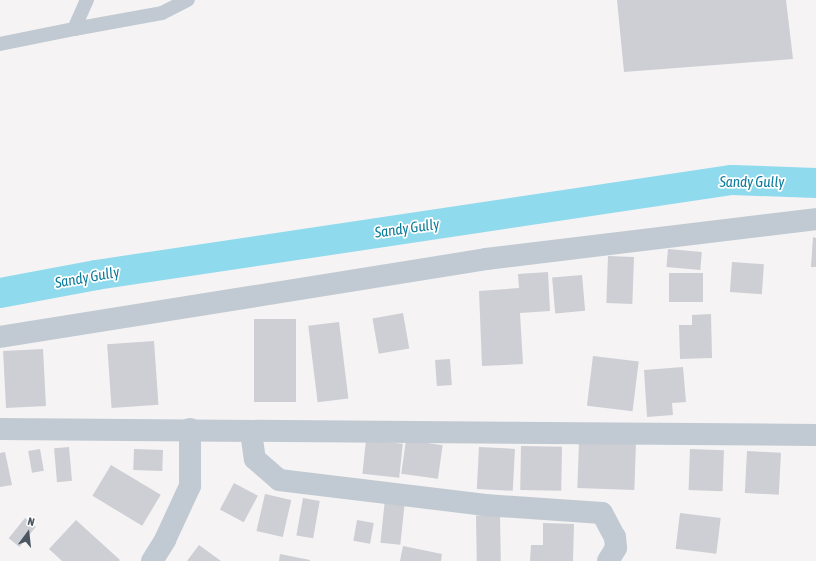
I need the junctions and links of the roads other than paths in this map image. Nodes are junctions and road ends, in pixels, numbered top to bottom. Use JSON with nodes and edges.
{"nodes":[{"id":1,"x":87,"y":0,"type":"edge"},
{"id":2,"x":188,"y":0,"type":"edge"},
{"id":3,"x":74,"y":29,"type":"junction"},
{"id":4,"x":0,"y":44,"type":"edge"},
{"id":5,"x":816,"y":219,"type":"edge"},
{"id":6,"x":0,"y":337,"type":"edge"},
{"id":7,"x":0,"y":429,"type":"edge"},
{"id":8,"x":190,"y":429,"type":"junction"},
{"id":9,"x":251,"y":432,"type":"junction"},
{"id":10,"x":816,"y":435,"type":"edge"},
{"id":11,"x":152,"y":561,"type":"edge"},
{"id":12,"x":608,"y":561,"type":"edge"}],
"edges":[{"from":1,"to":3,"type":"lane"},
{"from":2,"to":3,"type":"lane"},
{"from":3,"to":4,"type":"lane"},
{"from":5,"to":6,"type":"street"},
{"from":7,"to":8,"type":"street"},
{"from":8,"to":9,"type":"street"},
{"from":8,"to":11,"type":"street"},
{"from":9,"to":10,"type":"street"},
{"from":9,"to":12,"type":"street"}]}
